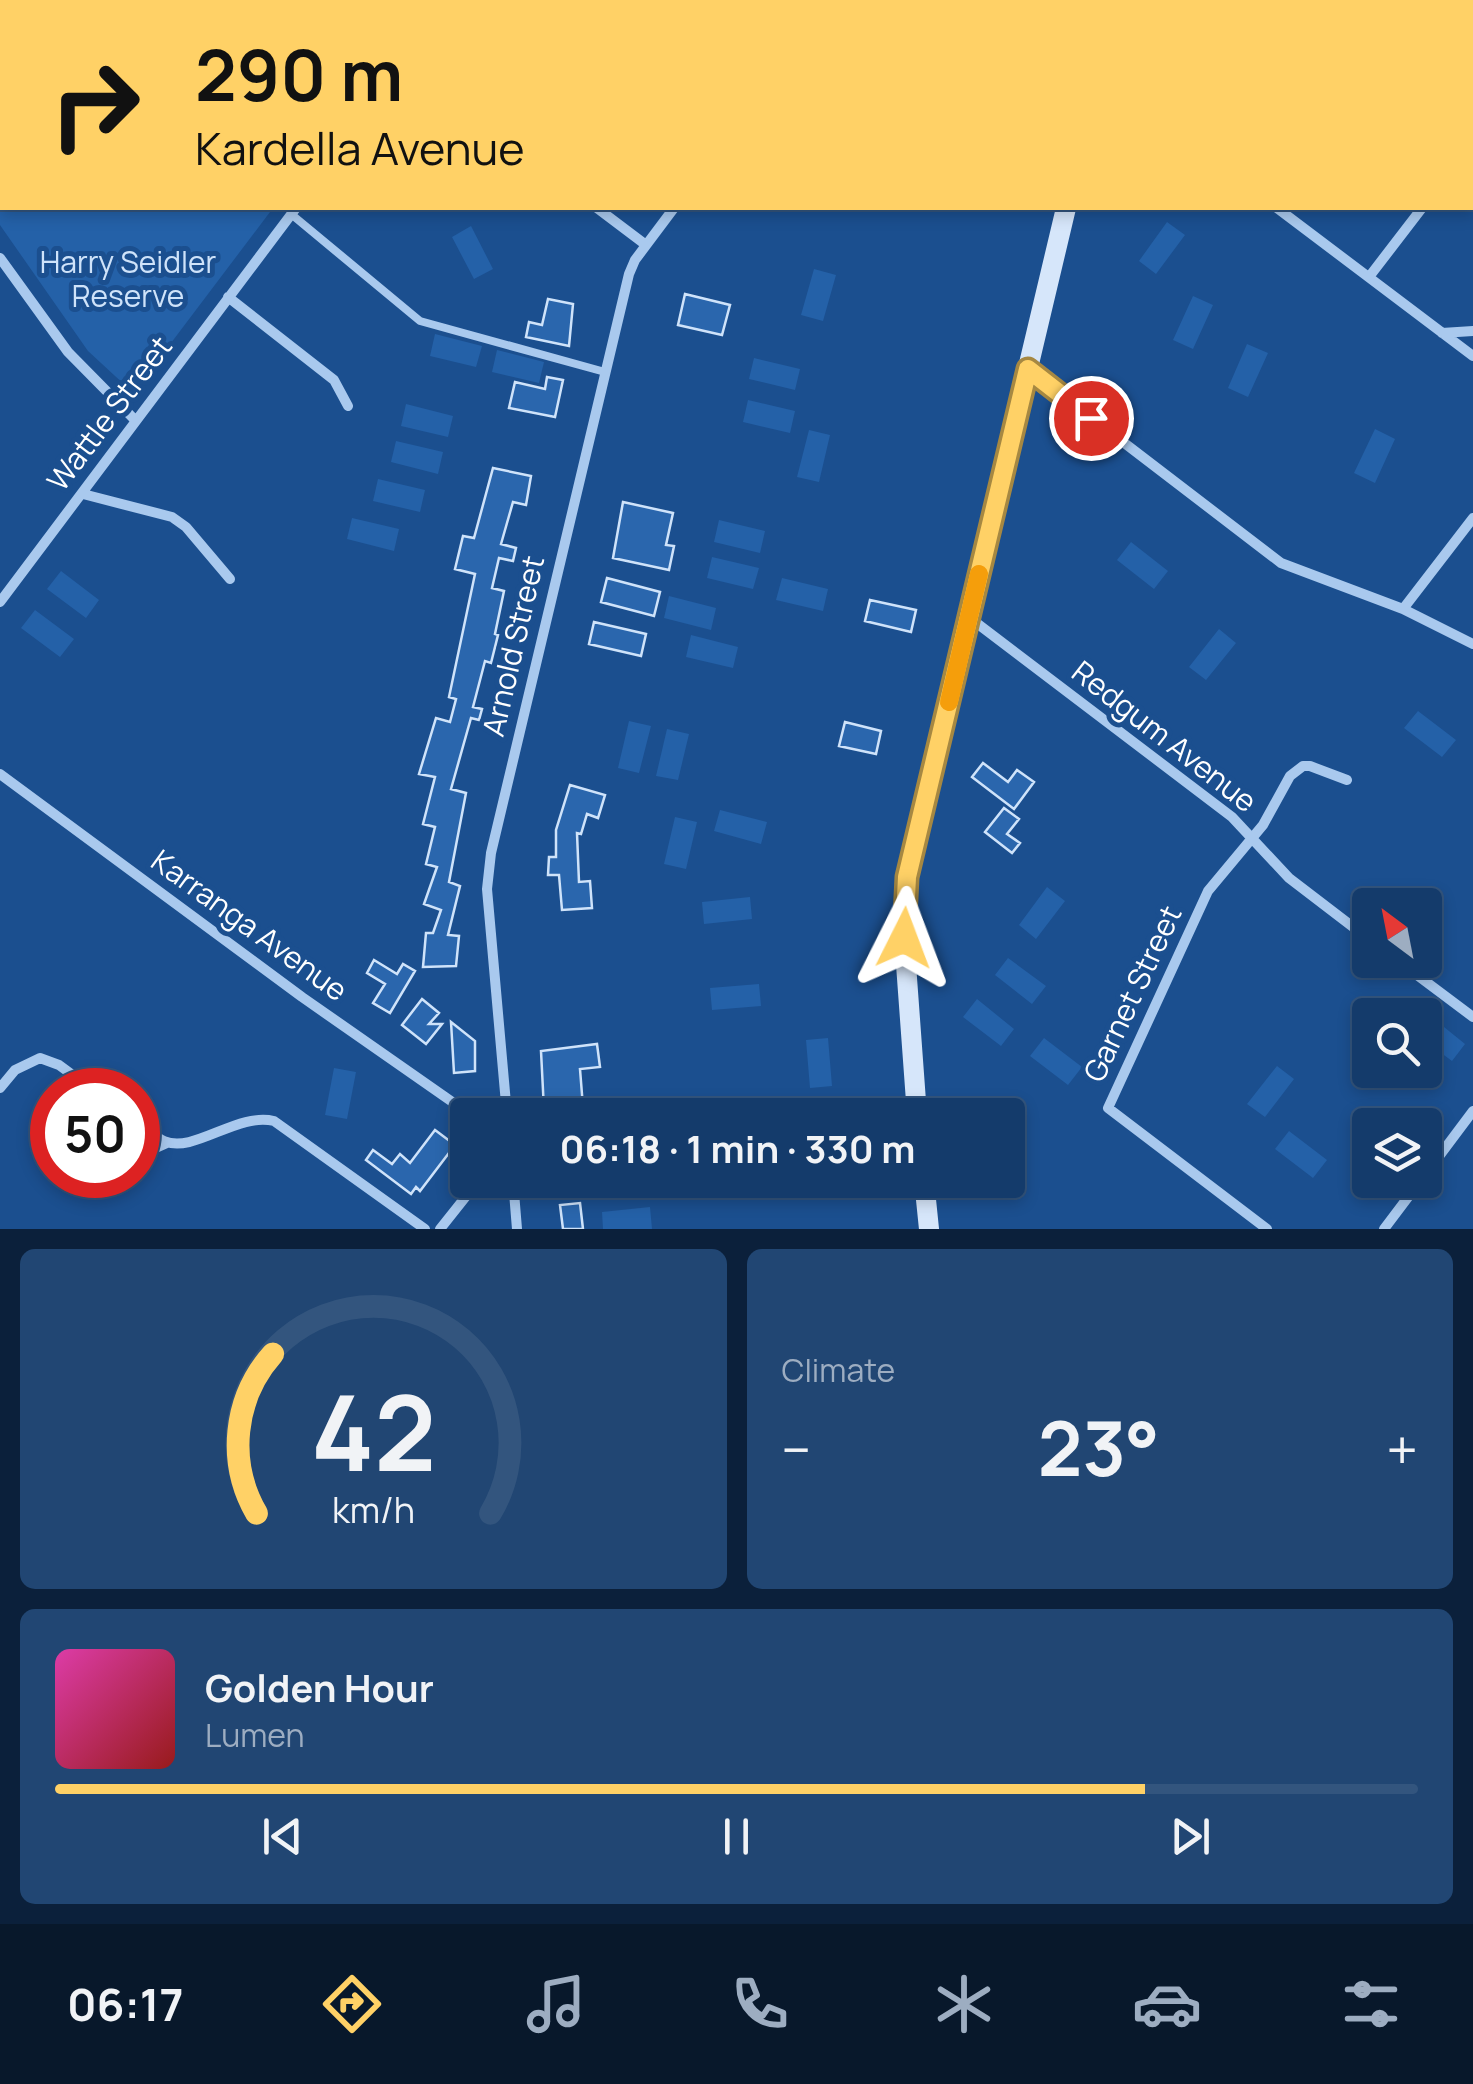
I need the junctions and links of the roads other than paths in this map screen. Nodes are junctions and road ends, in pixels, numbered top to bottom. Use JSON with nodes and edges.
{"nodes":[{"id":1,"x":599,"y":210,"type":"edge"},
{"id":2,"x":672,"y":210,"type":"edge"},
{"id":3,"x":1066,"y":210,"type":"edge"},
{"id":4,"x":1279,"y":210,"type":"edge"},
{"id":5,"x":1420,"y":210,"type":"edge"},
{"id":6,"x":294,"y":211,"type":"edge"},
{"id":7,"x":646,"y":245,"type":"junction"},
{"id":8,"x":0,"y":258,"type":"edge"},
{"id":9,"x":1369,"y":278,"type":"junction"},
{"id":10,"x":228,"y":297,"type":"junction"},
{"id":11,"x":1473,"y":331,"type":"edge"},
{"id":12,"x":1442,"y":333,"type":"junction"},
{"id":13,"x":1473,"y":356,"type":"edge"},
{"id":14,"x":1028,"y":369,"type":"junction"},
{"id":15,"x":605,"y":372,"type":"junction"},
{"id":16,"x":348,"y":406,"type":"dead end"},
{"id":17,"x":136,"y":421,"type":"junction"},
{"id":18,"x":83,"y":494,"type":"junction"},
{"id":19,"x":1473,"y":518,"type":"edge"},
{"id":20,"x":230,"y":578,"type":"dead end"},
{"id":21,"x":0,"y":602,"type":"edge"},
{"id":22,"x":1403,"y":609,"type":"junction"},
{"id":23,"x":969,"y":618,"type":"junction"},
{"id":24,"x":1473,"y":644,"type":"edge"},
{"id":25,"x":0,"y":774,"type":"edge"},
{"id":26,"x":1347,"y":780,"type":"dead end"},
{"id":27,"x":1252,"y":838,"type":"junction"},
{"id":28,"x":1352,"y":926,"type":"edge"},
{"id":29,"x":1421,"y":978,"type":"edge"},
{"id":30,"x":1473,"y":1018,"type":"edge"},
{"id":31,"x":63,"y":1068,"type":"edge"},
{"id":32,"x":0,"y":1088,"type":"edge"},
{"id":33,"x":505,"y":1098,"type":"edge"},
{"id":34,"x":916,"y":1098,"type":"edge"},
{"id":35,"x":450,"y":1100,"type":"edge"},
{"id":36,"x":1473,"y":1111,"type":"edge"},
{"id":37,"x":160,"y":1138,"type":"edge"},
{"id":38,"x":167,"y":1143,"type":"junction"},
{"id":39,"x":160,"y":1146,"type":"edge"},
{"id":40,"x":1442,"y":1152,"type":"edge"},
{"id":41,"x":465,"y":1198,"type":"edge"},
{"id":42,"x":514,"y":1198,"type":"edge"},
{"id":43,"x":926,"y":1198,"type":"edge"},
{"id":44,"x":1407,"y":1198,"type":"edge"},
{"id":45,"x":425,"y":1229,"type":"edge"},
{"id":46,"x":440,"y":1229,"type":"edge"},
{"id":47,"x":517,"y":1229,"type":"edge"},
{"id":48,"x":929,"y":1229,"type":"edge"},
{"id":49,"x":1267,"y":1229,"type":"edge"},
{"id":50,"x":1384,"y":1229,"type":"edge"}],
"edges":[{"from":1,"to":7,"type":"street"},
{"from":2,"to":7,"type":"street","name":"Arnold Street"},
{"from":3,"to":14,"type":"main road"},
{"from":4,"to":9,"type":"street"},
{"from":5,"to":9,"type":"street"},
{"from":6,"to":10,"type":"street","name":"Wattle Street"},
{"from":6,"to":15,"type":"lane"},
{"from":7,"to":15,"type":"street","name":"Arnold Street"},
{"from":8,"to":17,"type":"street"},
{"from":9,"to":12,"type":"street"},
{"from":10,"to":16,"type":"street"},
{"from":10,"to":17,"type":"street","name":"Wattle Street"},
{"from":11,"to":12,"type":"street"},
{"from":12,"to":13,"type":"street"},
{"from":14,"to":22,"type":"street"},
{"from":14,"to":23,"type":"main road"},
{"from":15,"to":33,"type":"street","name":"Arnold Street"},
{"from":17,"to":18,"type":"street","name":"Wattle Street"},
{"from":18,"to":20,"type":"street"},
{"from":18,"to":21,"type":"street","name":"Wattle Street"},
{"from":19,"to":22,"type":"street"},
{"from":22,"to":24,"type":"street"},
{"from":23,"to":27,"type":"street","name":"Redgum Avenue"},
{"from":23,"to":34,"type":"main road"},
{"from":25,"to":35,"type":"street","name":"Karranga Avenue"},
{"from":26,"to":27,"type":"street"},
{"from":27,"to":28,"type":"street","name":"Redgum Avenue"},
{"from":27,"to":49,"type":"street","name":"Garnet Street"},
{"from":29,"to":30,"type":"street"},
{"from":31,"to":32,"type":"street"},
{"from":36,"to":40,"type":"street"},
{"from":37,"to":38,"type":"street"},
{"from":38,"to":39,"type":"street"},
{"from":38,"to":45,"type":"street"},
{"from":41,"to":46,"type":"street"},
{"from":42,"to":47,"type":"street"},
{"from":43,"to":48,"type":"main road"},
{"from":44,"to":50,"type":"street"}]}
